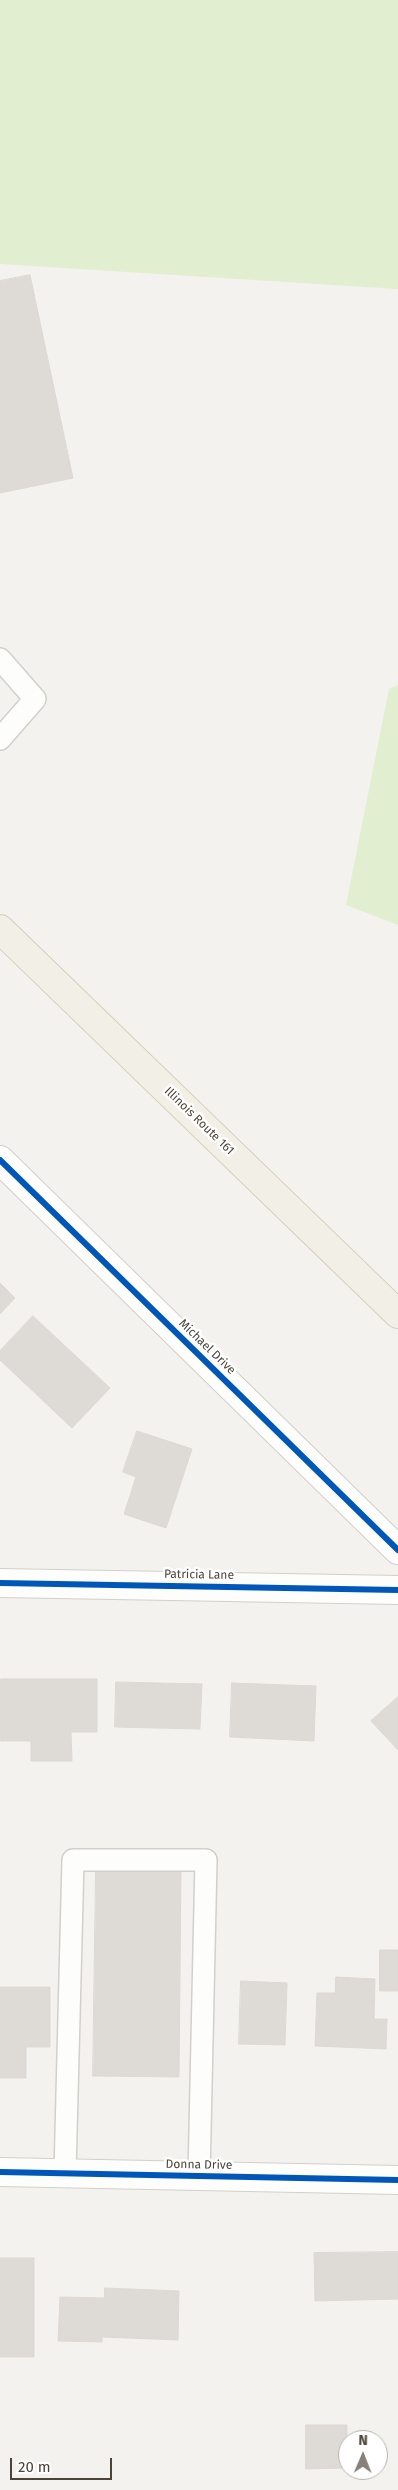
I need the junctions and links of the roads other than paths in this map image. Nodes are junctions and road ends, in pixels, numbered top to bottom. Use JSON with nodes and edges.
{"nodes":[{"id":1,"x":0,"y":660,"type":"edge"},
{"id":2,"x":0,"y":739,"type":"edge"},
{"id":3,"x":0,"y":929,"type":"edge"},
{"id":4,"x":0,"y":1160,"type":"edge"},
{"id":5,"x":398,"y":1314,"type":"edge"},
{"id":6,"x":398,"y":1550,"type":"edge"},
{"id":7,"x":0,"y":1583,"type":"edge"},
{"id":8,"x":398,"y":1590,"type":"edge"},
{"id":9,"x":0,"y":2172,"type":"edge"},
{"id":10,"x":65,"y":2173,"type":"junction"},
{"id":11,"x":199,"y":2176,"type":"junction"},
{"id":12,"x":398,"y":2180,"type":"edge"}],
"edges":[{"from":1,"to":2,"type":"lane"},
{"from":3,"to":5,"type":"main road","name":"Illinois Route 161"},
{"from":4,"to":6,"type":"street","name":"Michael Drive"},
{"from":7,"to":8,"type":"street","name":"Patricia Lane"},
{"from":9,"to":10,"type":"street","name":"Donna Drive"},
{"from":10,"to":11,"type":"street","name":"Donna Drive"},
{"from":10,"to":11,"type":"lane"},
{"from":11,"to":12,"type":"street","name":"Donna Drive"}]}
